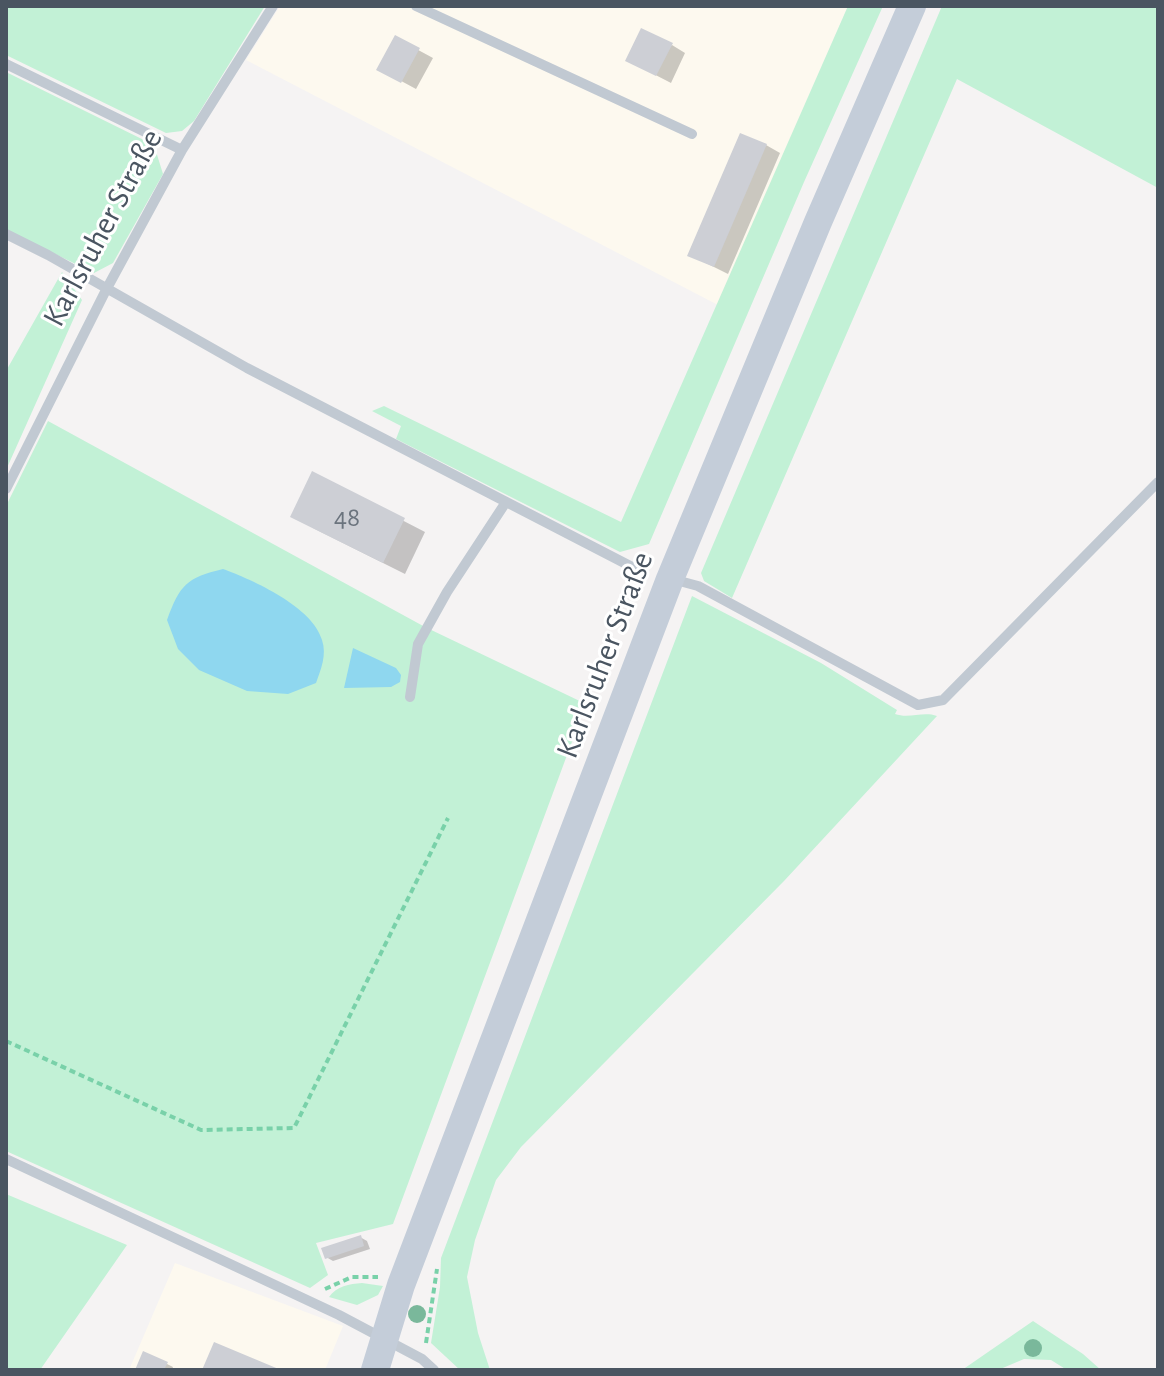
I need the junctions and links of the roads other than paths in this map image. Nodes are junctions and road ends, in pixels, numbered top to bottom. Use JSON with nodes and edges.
{"nodes":[{"id":1,"x":273,"y":6,"type":"edge"},
{"id":2,"x":416,"y":6,"type":"edge"},
{"id":3,"x":912,"y":6,"type":"edge"},
{"id":4,"x":6,"y":64,"type":"edge"},
{"id":5,"x":692,"y":134,"type":"dead end"},
{"id":6,"x":182,"y":150,"type":"junction"},
{"id":7,"x":6,"y":234,"type":"edge"},
{"id":8,"x":106,"y":290,"type":"junction"},
{"id":9,"x":1158,"y":482,"type":"edge"},
{"id":10,"x":6,"y":489,"type":"edge"},
{"id":11,"x":506,"y":502,"type":"junction"},
{"id":12,"x":636,"y":569,"type":"dead end"},
{"id":13,"x":670,"y":579,"type":"junction"},
{"id":14,"x":410,"y":697,"type":"dead end"},
{"id":15,"x":6,"y":1159,"type":"edge"},
{"id":16,"x":383,"y":1338,"type":"junction"},
{"id":17,"x":357,"y":1370,"type":"edge"},
{"id":18,"x":375,"y":1370,"type":"edge"},
{"id":19,"x":434,"y":1370,"type":"edge"}],
"edges":[{"from":1,"to":6,"type":"lane","name":"Karlsruher Straße"},
{"from":2,"to":5,"type":"lane"},
{"from":3,"to":13,"type":"main road","name":"Karlsruher Straße"},
{"from":4,"to":6,"type":"lane"},
{"from":6,"to":8,"type":"lane","name":"Karlsruher Straße"},
{"from":7,"to":8,"type":"lane"},
{"from":8,"to":10,"type":"lane","name":"Karlsruher Straße"},
{"from":8,"to":11,"type":"lane"},
{"from":9,"to":13,"type":"lane"},
{"from":11,"to":12,"type":"lane"},
{"from":11,"to":14,"type":"lane"},
{"from":13,"to":16,"type":"main road","name":"Karlsruher Straße"},
{"from":15,"to":16,"type":"lane"},
{"from":16,"to":17,"type":"main road","name":"Karlsruher Straße"},
{"from":16,"to":18,"type":"main road","name":"Karlsruher Straße"},
{"from":16,"to":19,"type":"lane"}]}
